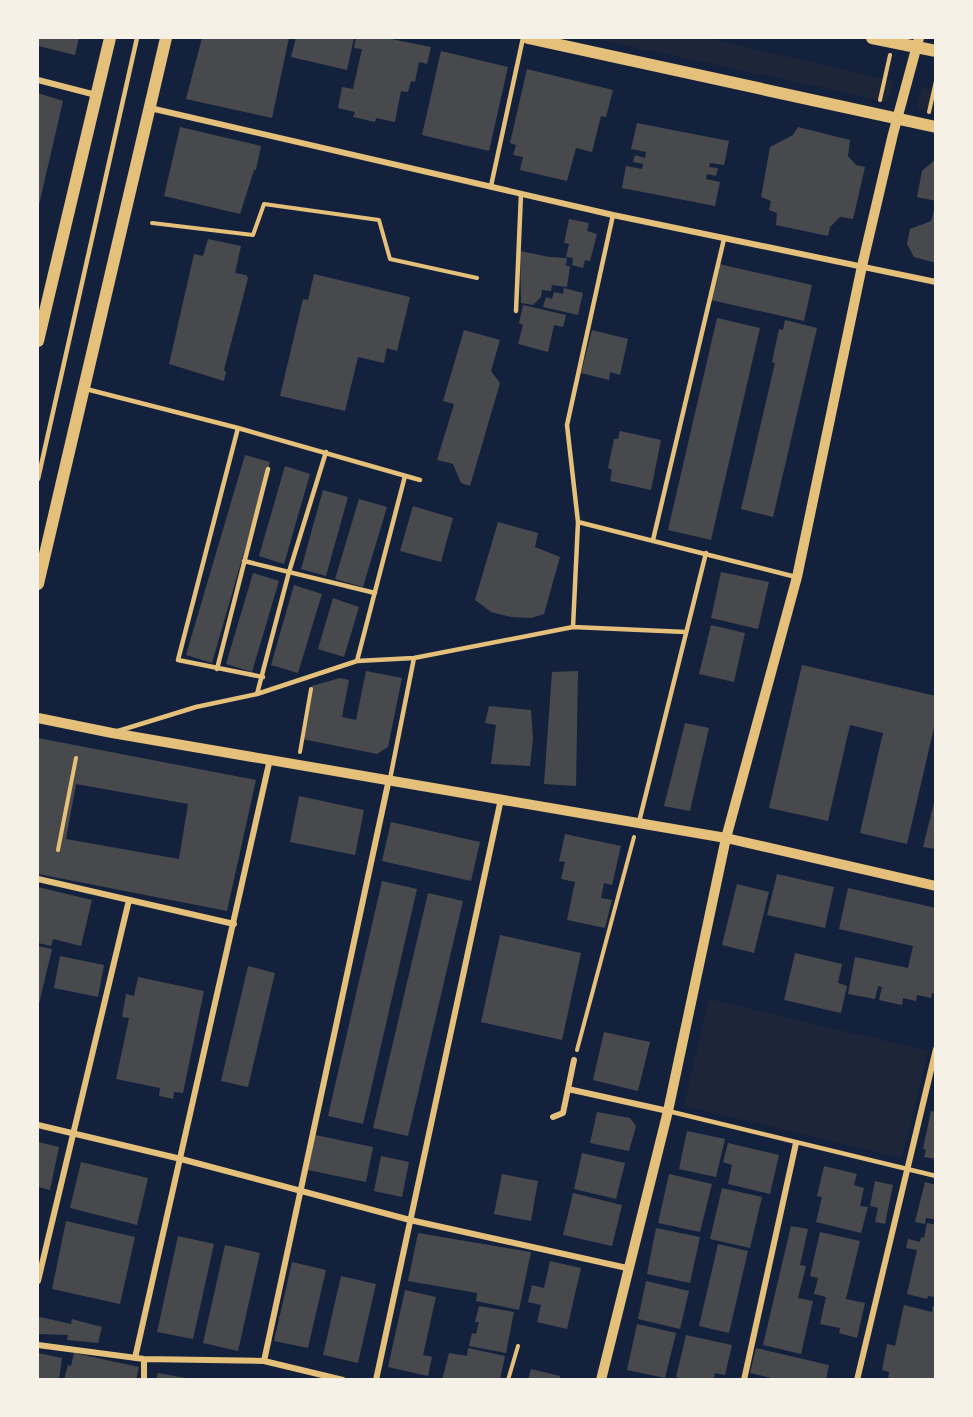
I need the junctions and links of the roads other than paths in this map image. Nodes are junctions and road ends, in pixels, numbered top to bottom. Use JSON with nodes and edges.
{"nodes":[{"id":1,"x":110,"y":38,"type":"edge"},
{"id":2,"x":137,"y":38,"type":"edge"},
{"id":3,"x":166,"y":38,"type":"edge"},
{"id":4,"x":523,"y":38,"type":"edge"},
{"id":5,"x":528,"y":38,"type":"edge"},
{"id":6,"x":872,"y":38,"type":"edge"},
{"id":7,"x":918,"y":42,"type":"edge"},
{"id":8,"x":936,"y":51,"type":"edge"},
{"id":9,"x":38,"y":80,"type":"edge"},
{"id":10,"x":96,"y":95,"type":"junction"},
{"id":11,"x":150,"y":108,"type":"junction"},
{"id":12,"x":898,"y":119,"type":"junction"},
{"id":13,"x":936,"y":128,"type":"edge"},
{"id":14,"x":491,"y":186,"type":"junction"},
{"id":15,"x":521,"y":194,"type":"junction"},
{"id":16,"x":613,"y":215,"type":"junction"},
{"id":17,"x":724,"y":238,"type":"junction"},
{"id":18,"x":862,"y":266,"type":"junction"},
{"id":19,"x":936,"y":282,"type":"edge"},
{"id":20,"x":516,"y":311,"type":"dead end"},
{"id":21,"x":38,"y":341,"type":"edge"},
{"id":22,"x":84,"y":388,"type":"junction"},
{"id":23,"x":238,"y":428,"type":"junction"},
{"id":24,"x":326,"y":452,"type":"junction"},
{"id":25,"x":268,"y":469,"type":"dead end"},
{"id":26,"x":405,"y":476,"type":"junction"},
{"id":27,"x":38,"y":479,"type":"edge"},
{"id":28,"x":420,"y":480,"type":"dead end"},
{"id":29,"x":578,"y":522,"type":"junction"},
{"id":30,"x":653,"y":540,"type":"junction"},
{"id":31,"x":706,"y":553,"type":"junction"},
{"id":32,"x":244,"y":561,"type":"junction"},
{"id":33,"x":289,"y":572,"type":"junction"},
{"id":34,"x":797,"y":577,"type":"junction"},
{"id":35,"x":38,"y":584,"type":"edge"},
{"id":36,"x":375,"y":594,"type":"junction"},
{"id":37,"x":573,"y":627,"type":"junction"},
{"id":38,"x":686,"y":632,"type":"junction"},
{"id":39,"x":414,"y":658,"type":"junction"},
{"id":40,"x":357,"y":661,"type":"junction"},
{"id":41,"x":217,"y":669,"type":"junction"},
{"id":42,"x":262,"y":677,"type":"junction"},
{"id":43,"x":257,"y":694,"type":"junction"},
{"id":44,"x":38,"y":718,"type":"edge"},
{"id":45,"x":112,"y":733,"type":"junction"},
{"id":46,"x":270,"y":759,"type":"junction"},
{"id":47,"x":390,"y":779,"type":"junction"},
{"id":48,"x":501,"y":798,"type":"junction"},
{"id":49,"x":639,"y":822,"type":"junction"},
{"id":50,"x":726,"y":838,"type":"junction"},
{"id":51,"x":38,"y":879,"type":"edge"},
{"id":52,"x":936,"y":886,"type":"edge"},
{"id":53,"x":129,"y":900,"type":"junction"},
{"id":54,"x":234,"y":924,"type":"junction"},
{"id":55,"x":936,"y":1049,"type":"edge"},
{"id":56,"x":574,"y":1060,"type":"road end"},
{"id":57,"x":568,"y":1089,"type":"junction"},
{"id":58,"x":668,"y":1111,"type":"junction"},
{"id":59,"x":553,"y":1117,"type":"dead end"},
{"id":60,"x":38,"y":1125,"type":"edge"},
{"id":61,"x":72,"y":1133,"type":"junction"},
{"id":62,"x":796,"y":1143,"type":"junction"},
{"id":63,"x":181,"y":1159,"type":"junction"},
{"id":64,"x":908,"y":1170,"type":"junction"},
{"id":65,"x":936,"y":1176,"type":"edge"},
{"id":66,"x":301,"y":1190,"type":"junction"},
{"id":67,"x":410,"y":1220,"type":"junction"},
{"id":68,"x":627,"y":1268,"type":"junction"},
{"id":69,"x":38,"y":1281,"type":"edge"},
{"id":70,"x":38,"y":1346,"type":"edge"},
{"id":71,"x":135,"y":1358,"type":"junction"},
{"id":72,"x":144,"y":1359,"type":"junction"},
{"id":73,"x":264,"y":1361,"type":"junction"},
{"id":74,"x":144,"y":1380,"type":"edge"},
{"id":75,"x":343,"y":1380,"type":"edge"},
{"id":76,"x":376,"y":1380,"type":"edge"},
{"id":77,"x":601,"y":1380,"type":"edge"},
{"id":78,"x":744,"y":1380,"type":"edge"},
{"id":79,"x":857,"y":1380,"type":"edge"}],
"edges":[{"from":1,"to":10,"type":"main road"},
{"from":2,"to":27,"type":"lane"},
{"from":3,"to":11,"type":"main road"},
{"from":4,"to":14,"type":"lane"},
{"from":5,"to":12,"type":"main road"},
{"from":6,"to":7,"type":"main road"},
{"from":7,"to":8,"type":"main road"},
{"from":7,"to":12,"type":"street"},
{"from":9,"to":10,"type":"street"},
{"from":10,"to":21,"type":"main road"},
{"from":11,"to":14,"type":"street"},
{"from":11,"to":22,"type":"main road"},
{"from":12,"to":13,"type":"main road"},
{"from":12,"to":18,"type":"street"},
{"from":14,"to":15,"type":"street"},
{"from":15,"to":16,"type":"street"},
{"from":15,"to":20,"type":"lane"},
{"from":16,"to":17,"type":"street"},
{"from":16,"to":29,"type":"lane"},
{"from":17,"to":18,"type":"street"},
{"from":17,"to":30,"type":"lane"},
{"from":18,"to":19,"type":"street"},
{"from":18,"to":34,"type":"street"},
{"from":22,"to":23,"type":"lane"},
{"from":22,"to":35,"type":"main road"},
{"from":23,"to":24,"type":"lane"},
{"from":23,"to":41,"type":"lane"},
{"from":24,"to":26,"type":"lane"},
{"from":24,"to":33,"type":"lane"},
{"from":25,"to":32,"type":"lane"},
{"from":26,"to":28,"type":"lane"},
{"from":26,"to":36,"type":"lane"},
{"from":29,"to":30,"type":"lane"},
{"from":29,"to":37,"type":"lane"},
{"from":30,"to":31,"type":"lane"},
{"from":31,"to":34,"type":"lane"},
{"from":31,"to":38,"type":"lane"},
{"from":32,"to":33,"type":"lane"},
{"from":32,"to":41,"type":"lane"},
{"from":33,"to":36,"type":"lane"},
{"from":33,"to":42,"type":"lane"},
{"from":34,"to":50,"type":"street"},
{"from":36,"to":40,"type":"lane"},
{"from":37,"to":38,"type":"lane"},
{"from":37,"to":39,"type":"lane"},
{"from":38,"to":49,"type":"lane"},
{"from":39,"to":40,"type":"lane"},
{"from":39,"to":47,"type":"lane"},
{"from":40,"to":43,"type":"lane"},
{"from":41,"to":42,"type":"lane"},
{"from":42,"to":43,"type":"lane"},
{"from":43,"to":45,"type":"lane"},
{"from":44,"to":45,"type":"street"},
{"from":45,"to":46,"type":"street"},
{"from":46,"to":47,"type":"street"},
{"from":46,"to":54,"type":"street"},
{"from":47,"to":48,"type":"street"},
{"from":47,"to":66,"type":"street"},
{"from":48,"to":49,"type":"street"},
{"from":48,"to":67,"type":"street"},
{"from":49,"to":50,"type":"street"},
{"from":50,"to":52,"type":"street"},
{"from":50,"to":58,"type":"street"},
{"from":51,"to":53,"type":"street"},
{"from":53,"to":54,"type":"street"},
{"from":53,"to":61,"type":"street"},
{"from":54,"to":63,"type":"street"},
{"from":55,"to":64,"type":"street"},
{"from":56,"to":57,"type":"street"},
{"from":57,"to":58,"type":"street"},
{"from":57,"to":59,"type":"street"},
{"from":58,"to":62,"type":"lane"},
{"from":58,"to":68,"type":"street"},
{"from":60,"to":61,"type":"street"},
{"from":61,"to":63,"type":"street"},
{"from":61,"to":69,"type":"street"},
{"from":62,"to":64,"type":"lane"},
{"from":62,"to":78,"type":"street"},
{"from":63,"to":66,"type":"street"},
{"from":63,"to":71,"type":"street"},
{"from":64,"to":65,"type":"lane"},
{"from":64,"to":79,"type":"street"},
{"from":66,"to":67,"type":"street"},
{"from":66,"to":73,"type":"street"},
{"from":67,"to":68,"type":"street"},
{"from":67,"to":76,"type":"street"},
{"from":68,"to":77,"type":"street"},
{"from":70,"to":71,"type":"street"},
{"from":71,"to":72,"type":"street"},
{"from":72,"to":73,"type":"street"},
{"from":72,"to":74,"type":"street"},
{"from":73,"to":75,"type":"street"}]}
